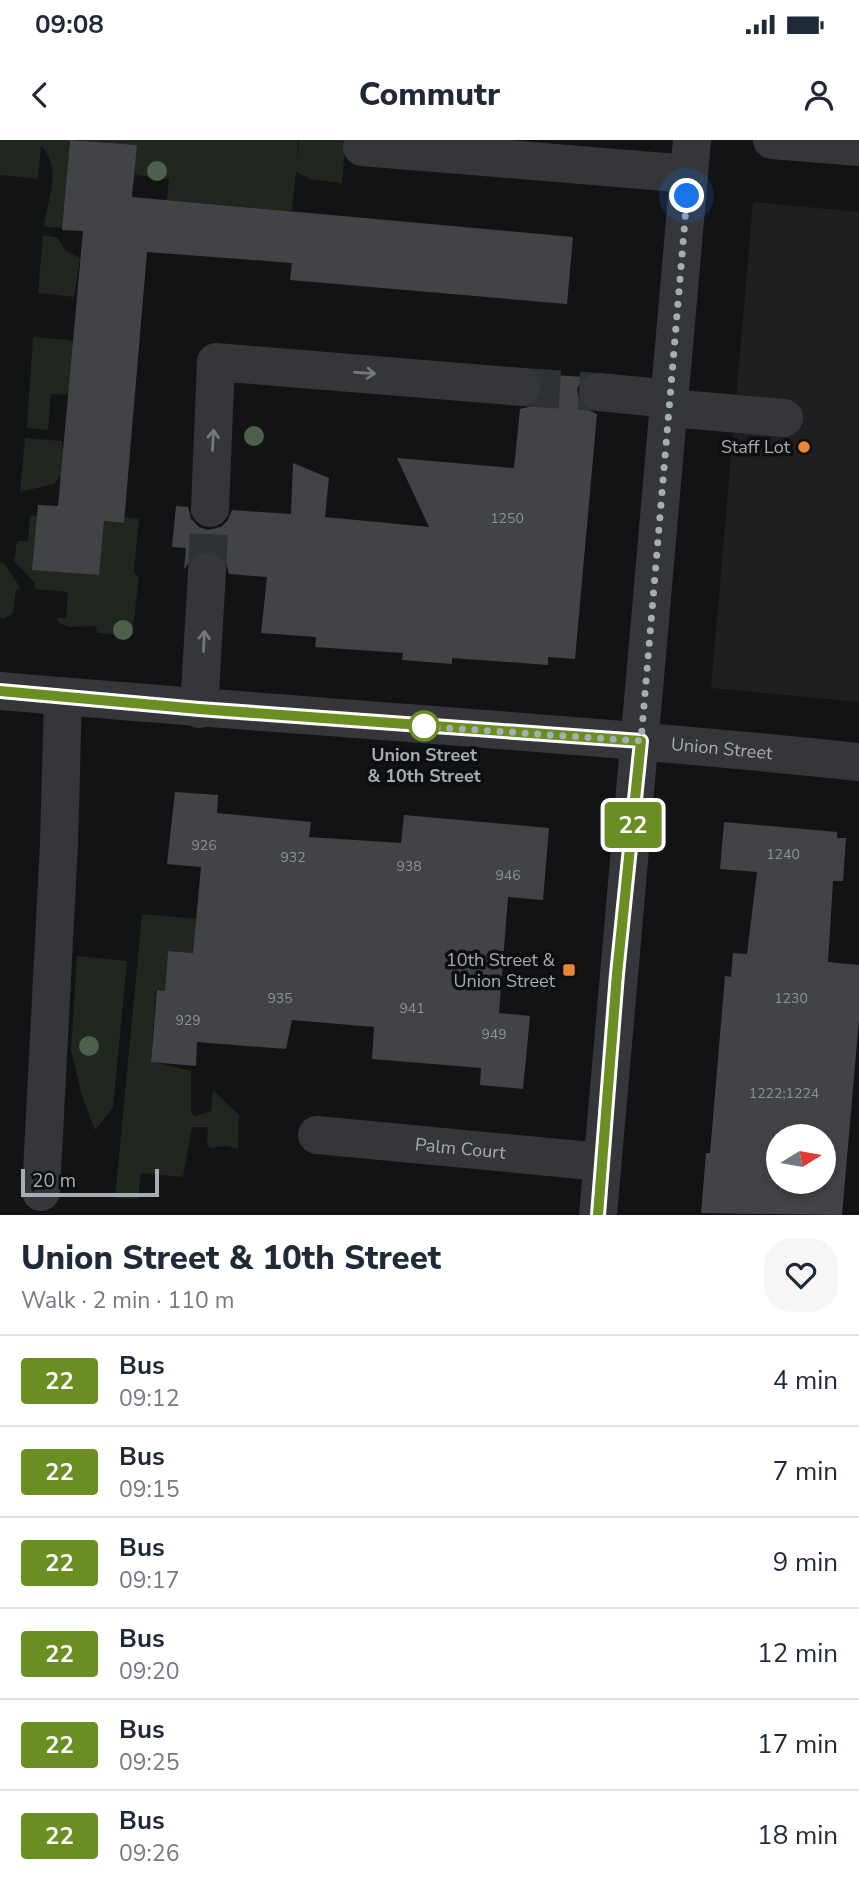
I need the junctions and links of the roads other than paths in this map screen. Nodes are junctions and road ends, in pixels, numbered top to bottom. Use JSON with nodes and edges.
{"nodes":[{"id":1,"x":772,"y":140,"type":"edge"},
{"id":2,"x":362,"y":147,"type":"dead end"},
{"id":3,"x":859,"y":147,"type":"edge"},
{"id":4,"x":691,"y":157,"type":"edge"},
{"id":5,"x":522,"y":387,"type":"tunnel mouth"},
{"id":6,"x":599,"y":392,"type":"tunnel mouth"},
{"id":7,"x":671,"y":403,"type":"junction"},
{"id":8,"x":784,"y":418,"type":"dead end"},
{"id":9,"x":210,"y":508,"type":"tunnel mouth"},
{"id":10,"x":207,"y":572,"type":"tunnel mouth"},
{"id":11,"x":0,"y":691,"type":"edge"},
{"id":12,"x":63,"y":696,"type":"junction"},
{"id":13,"x":199,"y":709,"type":"junction"},
{"id":14,"x":641,"y":741,"type":"junction"},
{"id":15,"x":859,"y":762,"type":"edge"},
{"id":16,"x":317,"y":1135,"type":"dead end"},
{"id":17,"x":602,"y":1162,"type":"junction"},
{"id":18,"x":41,"y":1192,"type":"dead end"},
{"id":19,"x":598,"y":1215,"type":"edge"}],
"edges":[{"from":1,"to":3,"type":"street"},
{"from":2,"to":4,"type":"street"},
{"from":4,"to":7,"type":"street"},
{"from":9,"to":5,"type":"street","one_way":true},
{"from":6,"to":7,"type":"street"},
{"from":7,"to":8,"type":"street"},
{"from":7,"to":14,"type":"street"},
{"from":13,"to":10,"type":"street","one_way":true},
{"from":11,"to":12,"type":"street","name":"Union Street"},
{"from":12,"to":13,"type":"street","name":"Union Street"},
{"from":12,"to":18,"type":"street"},
{"from":13,"to":14,"type":"street","name":"Union Street"},
{"from":14,"to":15,"type":"street","name":"Union Street"},
{"from":14,"to":17,"type":"street"},
{"from":16,"to":17,"type":"street","name":"Palm Court"},
{"from":17,"to":19,"type":"street"}]}
